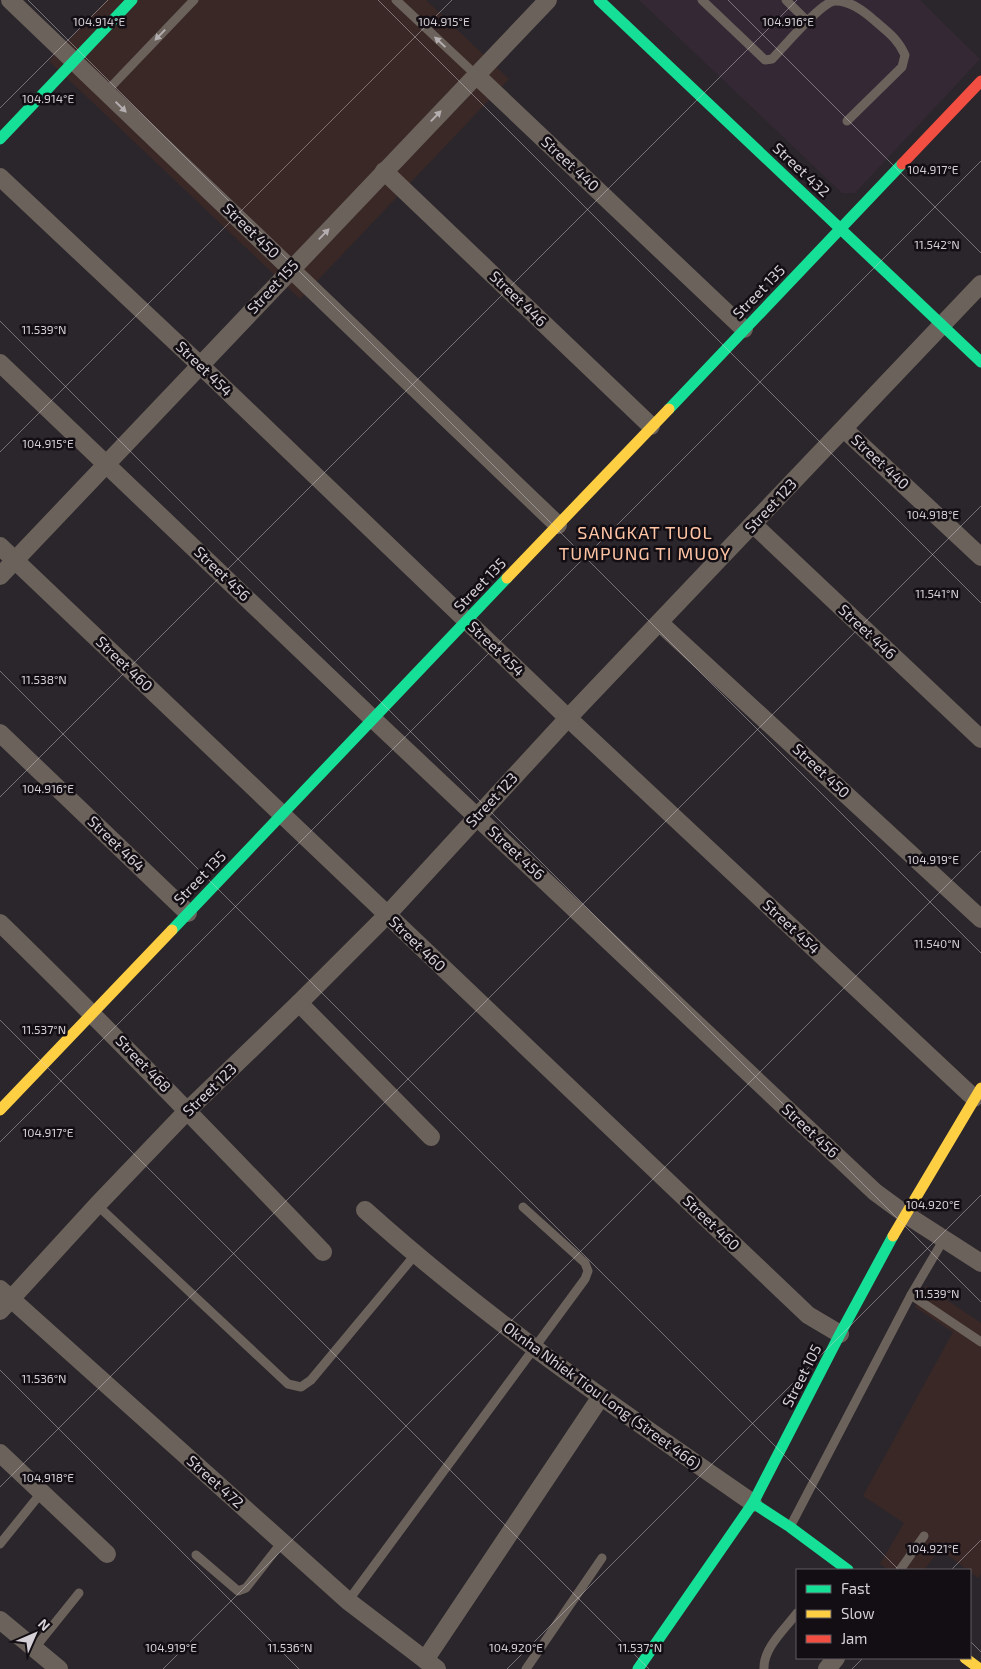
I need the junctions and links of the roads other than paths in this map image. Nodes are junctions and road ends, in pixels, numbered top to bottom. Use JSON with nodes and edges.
{"nodes":[{"id":1,"x":10,"y":0,"type":"edge"},
{"id":2,"x":132,"y":0,"type":"edge"},
{"id":3,"x":194,"y":0,"type":"edge"},
{"id":4,"x":396,"y":0,"type":"edge"},
{"id":5,"x":548,"y":0,"type":"edge"},
{"id":6,"x":600,"y":0,"type":"edge"},
{"id":7,"x":702,"y":0,"type":"edge"},
{"id":8,"x":786,"y":0,"type":"edge"},
{"id":9,"x":807,"y":21,"type":"junction"},
{"id":10,"x":74,"y":61,"type":"junction"},
{"id":11,"x":476,"y":75,"type":"junction"},
{"id":12,"x":981,"y":81,"type":"edge"},
{"id":13,"x":106,"y":92,"type":"junction"},
{"id":14,"x":848,"y":121,"type":"dead end"},
{"id":15,"x":0,"y":139,"type":"edge"},
{"id":16,"x":384,"y":171,"type":"junction"},
{"id":17,"x":0,"y":177,"type":"edge"},
{"id":18,"x":840,"y":228,"type":"junction"},
{"id":19,"x":290,"y":269,"type":"junction"},
{"id":20,"x":981,"y":284,"type":"edge"},
{"id":21,"x":942,"y":325,"type":"junction"},
{"id":22,"x":744,"y":329,"type":"junction"},
{"id":23,"x":981,"y":362,"type":"edge"},
{"id":24,"x":0,"y":363,"type":"edge"},
{"id":25,"x":200,"y":365,"type":"junction"},
{"id":26,"x":651,"y":426,"type":"junction"},
{"id":27,"x":844,"y":429,"type":"junction"},
{"id":28,"x":106,"y":464,"type":"junction"},
{"id":29,"x":558,"y":525,"type":"junction"},
{"id":30,"x":754,"y":525,"type":"junction"},
{"id":31,"x":0,"y":546,"type":"edge"},
{"id":32,"x":981,"y":557,"type":"edge"},
{"id":33,"x":15,"y":560,"type":"junction"},
{"id":34,"x":0,"y":576,"type":"edge"},
{"id":35,"x":466,"y":620,"type":"junction"},
{"id":36,"x":660,"y":623,"type":"junction"},
{"id":37,"x":568,"y":718,"type":"junction"},
{"id":38,"x":373,"y":719,"type":"junction"},
{"id":39,"x":0,"y":733,"type":"edge"},
{"id":40,"x":981,"y":739,"type":"edge"},
{"id":41,"x":282,"y":814,"type":"junction"},
{"id":42,"x":477,"y":816,"type":"junction"},
{"id":43,"x":188,"y":913,"type":"junction"},
{"id":44,"x":387,"y":915,"type":"junction"},
{"id":45,"x":981,"y":919,"type":"edge"},
{"id":46,"x":0,"y":923,"type":"edge"},
{"id":47,"x":300,"y":1003,"type":"junction"},
{"id":48,"x":92,"y":1013,"type":"junction"},
{"id":49,"x":978,"y":1093,"type":"edge"},
{"id":50,"x":0,"y":1108,"type":"edge"},
{"id":51,"x":188,"y":1110,"type":"junction"},
{"id":52,"x":431,"y":1137,"type":"dead end"},
{"id":53,"x":96,"y":1205,"type":"junction"},
{"id":54,"x":522,"y":1207,"type":"dead end"},
{"id":55,"x":365,"y":1210,"type":"dead end"},
{"id":56,"x":910,"y":1217,"type":"junction"},
{"id":57,"x":940,"y":1236,"type":"junction"},
{"id":58,"x":323,"y":1252,"type":"dead end"},
{"id":59,"x":415,"y":1255,"type":"junction"},
{"id":60,"x":981,"y":1263,"type":"edge"},
{"id":61,"x":911,"y":1295,"type":"junction"},
{"id":62,"x":4,"y":1300,"type":"edge"},
{"id":63,"x":840,"y":1334,"type":"junction"},
{"id":64,"x":981,"y":1342,"type":"edge"},
{"id":65,"x":534,"y":1348,"type":"junction"},
{"id":66,"x":600,"y":1398,"type":"junction"},
{"id":67,"x":0,"y":1453,"type":"edge"},
{"id":68,"x":41,"y":1493,"type":"junction"},
{"id":69,"x":758,"y":1506,"type":"junction"},
{"id":70,"x":786,"y":1524,"type":"junction"},
{"id":71,"x":924,"y":1536,"type":"dead end"},
{"id":72,"x":282,"y":1542,"type":"junction"},
{"id":73,"x":0,"y":1544,"type":"edge"},
{"id":74,"x":107,"y":1554,"type":"dead end"},
{"id":75,"x":196,"y":1555,"type":"dead end"},
{"id":76,"x":602,"y":1558,"type":"dead end"},
{"id":77,"x":847,"y":1569,"type":"edge"},
{"id":78,"x":901,"y":1569,"type":"edge"},
{"id":79,"x":78,"y":1593,"type":"dead end"},
{"id":80,"x":348,"y":1601,"type":"junction"},
{"id":81,"x":796,"y":1614,"type":"edge"},
{"id":82,"x":0,"y":1620,"type":"edge"},
{"id":83,"x":34,"y":1648,"type":"junction"},
{"id":84,"x":835,"y":1659,"type":"edge"},
{"id":85,"x":966,"y":1659,"type":"edge"},
{"id":86,"x":431,"y":1665,"type":"edge"},
{"id":87,"x":58,"y":1669,"type":"edge"},
{"id":88,"x":526,"y":1669,"type":"edge"},
{"id":89,"x":638,"y":1669,"type":"edge"},
{"id":90,"x":764,"y":1669,"type":"edge"},
{"id":91,"x":827,"y":1669,"type":"edge"},
{"id":92,"x":980,"y":1669,"type":"edge"}],
"edges":[{"from":1,"to":10,"type":"street","name":"Street 450"},
{"from":2,"to":10,"type":"street"},
{"from":3,"to":13,"type":"lane","one_way":true},
{"from":11,"to":4,"type":"lane","name":"Street 440","one_way":true},
{"from":5,"to":11,"type":"street","name":"Street 155"},
{"from":6,"to":18,"type":"street","name":"Street 432"},
{"from":7,"to":9,"type":"lane"},
{"from":8,"to":9,"type":"lane"},
{"from":9,"to":14,"type":"lane"},
{"from":10,"to":13,"type":"street","name":"Street 450"},
{"from":10,"to":15,"type":"street"},
{"from":16,"to":11,"type":"street","name":"Street 155","one_way":true},
{"from":11,"to":22,"type":"street","name":"Street 440"},
{"from":12,"to":18,"type":"street","name":"Street 135"},
{"from":13,"to":19,"type":"street","name":"Street 450","one_way":true},
{"from":19,"to":16,"type":"street","name":"Street 155","one_way":true},
{"from":16,"to":26,"type":"street","name":"Street 446"},
{"from":17,"to":25,"type":"street","name":"Street 454"},
{"from":18,"to":21,"type":"street","name":"Street 432"},
{"from":18,"to":22,"type":"street","name":"Street 135"},
{"from":19,"to":25,"type":"street","name":"Street 155"},
{"from":19,"to":29,"type":"street","name":"Street 450"},
{"from":20,"to":21,"type":"street","name":"Street 123"},
{"from":21,"to":23,"type":"street","name":"Street 432"},
{"from":21,"to":27,"type":"street","name":"Street 123"},
{"from":22,"to":26,"type":"street","name":"Street 135"},
{"from":24,"to":28,"type":"street","name":"Street 456"},
{"from":25,"to":28,"type":"street","name":"Street 155"},
{"from":25,"to":35,"type":"street","name":"Street 454"},
{"from":26,"to":29,"type":"street","name":"Street 135"},
{"from":27,"to":30,"type":"street","name":"Street 123"},
{"from":27,"to":32,"type":"street","name":"Street 440"},
{"from":28,"to":33,"type":"street","name":"Street 155"},
{"from":28,"to":38,"type":"street","name":"Street 456"},
{"from":29,"to":35,"type":"street","name":"Street 135"},
{"from":30,"to":36,"type":"street","name":"Street 123"},
{"from":30,"to":40,"type":"street","name":"Street 446"},
{"from":31,"to":33,"type":"street","name":"Street 460"},
{"from":33,"to":34,"type":"street","name":"Street 155"},
{"from":33,"to":41,"type":"street","name":"Street 460"},
{"from":35,"to":37,"type":"street","name":"Street 454"},
{"from":35,"to":38,"type":"street","name":"Street 135"},
{"from":36,"to":37,"type":"street","name":"Street 123"},
{"from":36,"to":45,"type":"street","name":"Street 450"},
{"from":37,"to":42,"type":"street","name":"Street 123"},
{"from":37,"to":49,"type":"street","name":"Street 454"},
{"from":38,"to":41,"type":"street","name":"Street 135"},
{"from":38,"to":42,"type":"street","name":"Street 456"},
{"from":39,"to":43,"type":"street","name":"Street 464"},
{"from":41,"to":43,"type":"street","name":"Street 135"},
{"from":41,"to":44,"type":"street","name":"Street 460"},
{"from":42,"to":44,"type":"street","name":"Street 123"},
{"from":42,"to":56,"type":"street","name":"Street 456"},
{"from":43,"to":48,"type":"street","name":"Street 135"},
{"from":44,"to":47,"type":"street","name":"Street 123"},
{"from":44,"to":63,"type":"street","name":"Street 460"},
{"from":46,"to":48,"type":"street","name":"Street 468"},
{"from":47,"to":51,"type":"street","name":"Street 123"},
{"from":47,"to":52,"type":"street"},
{"from":48,"to":50,"type":"street","name":"Street 135"},
{"from":48,"to":51,"type":"street","name":"Street 468"},
{"from":49,"to":56,"type":"street","name":"Street 105"},
{"from":51,"to":53,"type":"street","name":"Street 123"},
{"from":51,"to":58,"type":"street","name":"Street 468"},
{"from":53,"to":59,"type":"lane"},
{"from":53,"to":62,"type":"street","name":"Street 123"},
{"from":54,"to":65,"type":"lane"},
{"from":55,"to":59,"type":"street","name":"Oknha Nhiek Tiou Long (Street 466)"},
{"from":56,"to":57,"type":"street","name":"Street 456"},
{"from":56,"to":63,"type":"street","name":"Street 105"},
{"from":57,"to":60,"type":"street","name":"Street 456"},
{"from":57,"to":61,"type":"lane"},
{"from":59,"to":65,"type":"street","name":"Oknha Nhiek Tiou Long (Street 466)"},
{"from":61,"to":64,"type":"lane"},
{"from":61,"to":70,"type":"lane"},
{"from":62,"to":72,"type":"street","name":"Street 472"},
{"from":63,"to":69,"type":"street","name":"Street 105"},
{"from":65,"to":66,"type":"street","name":"Oknha Nhiek Tiou Long (Street 466)"},
{"from":65,"to":80,"type":"lane"},
{"from":66,"to":69,"type":"street","name":"Oknha Nhiek Tiou Long (Street 466)"},
{"from":66,"to":86,"type":"street"},
{"from":67,"to":68,"type":"street"},
{"from":68,"to":73,"type":"lane"},
{"from":68,"to":74,"type":"street"},
{"from":69,"to":70,"type":"street","name":"Oknha Nhiek Tiou Long (Street 466)"},
{"from":69,"to":89,"type":"street","name":"Street 105"},
{"from":70,"to":77,"type":"street","name":"Oknha Nhiek Tiou Long (Street 466)"},
{"from":71,"to":78,"type":"lane"},
{"from":72,"to":75,"type":"lane"},
{"from":72,"to":80,"type":"street","name":"Street 472"},
{"from":76,"to":88,"type":"lane"},
{"from":79,"to":83,"type":"lane"},
{"from":80,"to":86,"type":"street","name":"Street 472"},
{"from":81,"to":90,"type":"lane"},
{"from":82,"to":83,"type":"street"},
{"from":83,"to":87,"type":"street"},
{"from":84,"to":91,"type":"street"},
{"from":85,"to":92,"type":"street"}]}
